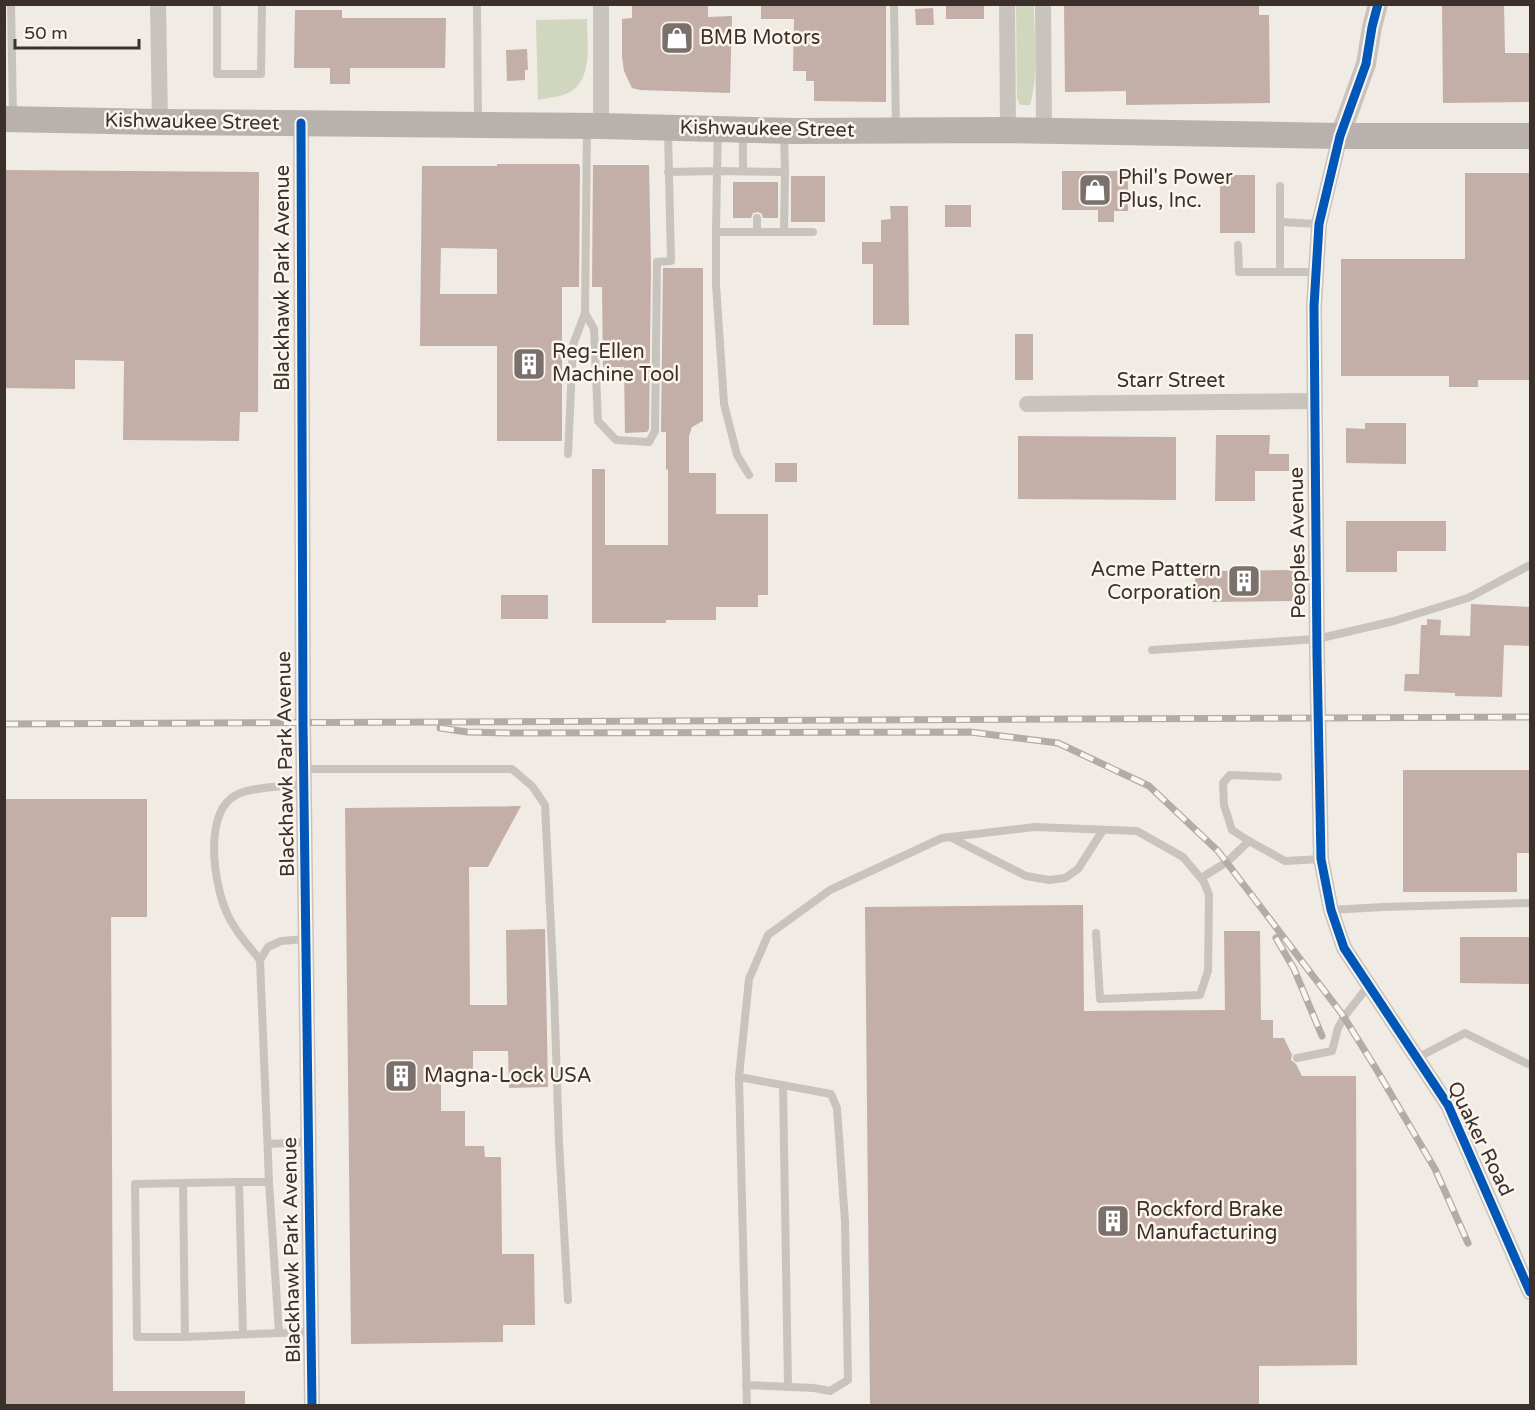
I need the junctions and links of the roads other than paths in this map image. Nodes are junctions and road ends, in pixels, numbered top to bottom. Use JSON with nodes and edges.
{"nodes":[{"id":1,"x":11,"y":4,"type":"edge"},
{"id":2,"x":158,"y":4,"type":"edge"},
{"id":3,"x":217,"y":4,"type":"edge"},
{"id":4,"x":262,"y":4,"type":"edge"},
{"id":5,"x":477,"y":4,"type":"edge"},
{"id":6,"x":601,"y":4,"type":"edge"},
{"id":7,"x":894,"y":4,"type":"edge"},
{"id":8,"x":1007,"y":4,"type":"edge"},
{"id":9,"x":1043,"y":4,"type":"edge"},
{"id":10,"x":1378,"y":4,"type":"edge"},
{"id":11,"x":9,"y":119,"type":"edge"},
{"id":12,"x":160,"y":122,"type":"junction"},
{"id":13,"x":301,"y":123,"type":"junction"},
{"id":14,"x":478,"y":125,"type":"junction"},
{"id":15,"x":594,"y":126,"type":"junction"},
{"id":16,"x":668,"y":128,"type":"junction"},
{"id":17,"x":718,"y":129,"type":"junction"},
{"id":18,"x":743,"y":130,"type":"junction"},
{"id":19,"x":1008,"y":130,"type":"junction"},
{"id":20,"x":783,"y":131,"type":"junction"},
{"id":21,"x":896,"y":131,"type":"junction"},
{"id":22,"x":1044,"y":131,"type":"junction"},
{"id":23,"x":1340,"y":136,"type":"junction"},
{"id":24,"x":1530,"y":136,"type":"edge"},
{"id":25,"x":717,"y":171,"type":"junction"},
{"id":26,"x":743,"y":171,"type":"junction"},
{"id":27,"x":758,"y":171,"type":"junction"},
{"id":28,"x":668,"y":172,"type":"junction"},
{"id":29,"x":785,"y":172,"type":"junction"},
{"id":30,"x":758,"y":182,"type":"dead end"},
{"id":31,"x":1280,"y":186,"type":"dead end"},
{"id":32,"x":757,"y":218,"type":"dead end"},
{"id":33,"x":1280,"y":222,"type":"junction"},
{"id":34,"x":1319,"y":224,"type":"junction"},
{"id":35,"x":716,"y":232,"type":"junction"},
{"id":36,"x":758,"y":232,"type":"junction"},
{"id":37,"x":784,"y":232,"type":"junction"},
{"id":38,"x":813,"y":232,"type":"dead end"},
{"id":39,"x":1238,"y":245,"type":"dead end"},
{"id":40,"x":1280,"y":272,"type":"junction"},
{"id":41,"x":1316,"y":272,"type":"junction"},
{"id":42,"x":585,"y":312,"type":"junction"},
{"id":43,"x":1315,"y":401,"type":"junction"},
{"id":44,"x":1027,"y":404,"type":"dead end"},
{"id":45,"x":568,"y":454,"type":"dead end"},
{"id":46,"x":749,"y":476,"type":"dead end"},
{"id":47,"x":1530,"y":565,"type":"edge"},
{"id":48,"x":1317,"y":639,"type":"junction"},
{"id":49,"x":1152,"y":650,"type":"dead end"},
{"id":50,"x":304,"y":777,"type":"junction"},
{"id":51,"x":1278,"y":777,"type":"dead end"},
{"id":52,"x":1103,"y":830,"type":"junction"},
{"id":53,"x":950,"y":837,"type":"junction"},
{"id":54,"x":1249,"y":841,"type":"junction"},
{"id":55,"x":1321,"y":859,"type":"junction"},
{"id":56,"x":1201,"y":878,"type":"junction"},
{"id":57,"x":1530,"y":903,"type":"edge"},
{"id":58,"x":1331,"y":910,"type":"junction"},
{"id":59,"x":1096,"y":933,"type":"dead end"},
{"id":60,"x":306,"y":939,"type":"junction"},
{"id":61,"x":1344,"y":948,"type":"joint"},
{"id":62,"x":260,"y":960,"type":"junction"},
{"id":63,"x":1368,"y":985,"type":"junction"},
{"id":64,"x":1297,"y":1058,"type":"dead end"},
{"id":65,"x":1417,"y":1058,"type":"junction"},
{"id":66,"x":1530,"y":1065,"type":"edge"},
{"id":67,"x":739,"y":1077,"type":"junction"},
{"id":68,"x":783,"y":1085,"type":"junction"},
{"id":69,"x":309,"y":1142,"type":"junction"},
{"id":70,"x":268,"y":1144,"type":"junction"},
{"id":71,"x":239,"y":1182,"type":"junction"},
{"id":72,"x":269,"y":1182,"type":"junction"},
{"id":73,"x":183,"y":1183,"type":"junction"},
{"id":74,"x":1530,"y":1292,"type":"edge"},
{"id":75,"x":568,"y":1300,"type":"dead end"},
{"id":76,"x":311,"y":1332,"type":"junction"},
{"id":77,"x":279,"y":1333,"type":"junction"},
{"id":78,"x":243,"y":1334,"type":"junction"},
{"id":79,"x":185,"y":1337,"type":"junction"},
{"id":80,"x":746,"y":1384,"type":"junction"},
{"id":81,"x":788,"y":1387,"type":"junction"},
{"id":82,"x":312,"y":1406,"type":"edge"},
{"id":83,"x":747,"y":1406,"type":"edge"}],
"edges":[{"from":1,"to":11,"type":"lane"},
{"from":2,"to":12,"type":"street"},
{"from":3,"to":4,"type":"lane"},
{"from":5,"to":14,"type":"lane"},
{"from":6,"to":15,"type":"street"},
{"from":7,"to":21,"type":"lane"},
{"from":8,"to":19,"type":"street"},
{"from":9,"to":22,"type":"street"},
{"from":10,"to":23,"type":"street"},
{"from":11,"to":12,"type":"main road","name":"Kishwaukee Street"},
{"from":12,"to":13,"type":"main road","name":"Kishwaukee Street"},
{"from":13,"to":14,"type":"main road","name":"Kishwaukee Street"},
{"from":13,"to":50,"type":"street","name":"Blackhawk Park Avenue"},
{"from":14,"to":15,"type":"main road","name":"Kishwaukee Street"},
{"from":15,"to":16,"type":"main road","name":"Kishwaukee Street"},
{"from":15,"to":42,"type":"lane"},
{"from":16,"to":17,"type":"main road","name":"Kishwaukee Street"},
{"from":16,"to":28,"type":"lane"},
{"from":17,"to":18,"type":"main road","name":"Kishwaukee Street"},
{"from":17,"to":25,"type":"lane"},
{"from":18,"to":20,"type":"main road","name":"Kishwaukee Street"},
{"from":18,"to":26,"type":"lane"},
{"from":19,"to":21,"type":"main road","name":"Kishwaukee Street"},
{"from":19,"to":22,"type":"main road","name":"Kishwaukee Street"},
{"from":20,"to":21,"type":"main road","name":"Kishwaukee Street"},
{"from":20,"to":29,"type":"lane"},
{"from":22,"to":23,"type":"main road","name":"Kishwaukee Street"},
{"from":23,"to":24,"type":"main road","name":"Kishwaukee Street"},
{"from":23,"to":34,"type":"street","name":"Peoples Avenue"},
{"from":25,"to":26,"type":"lane"},
{"from":25,"to":28,"type":"lane"},
{"from":25,"to":35,"type":"lane"},
{"from":26,"to":27,"type":"lane"},
{"from":27,"to":29,"type":"lane"},
{"from":27,"to":30,"type":"lane"},
{"from":28,"to":42,"type":"lane"},
{"from":29,"to":37,"type":"lane"},
{"from":31,"to":33,"type":"lane"},
{"from":32,"to":36,"type":"lane"},
{"from":33,"to":34,"type":"lane"},
{"from":33,"to":40,"type":"lane"},
{"from":34,"to":41,"type":"street","name":"Peoples Avenue"},
{"from":35,"to":36,"type":"lane"},
{"from":35,"to":46,"type":"lane"},
{"from":36,"to":37,"type":"lane"},
{"from":37,"to":38,"type":"lane"},
{"from":39,"to":40,"type":"lane"},
{"from":40,"to":41,"type":"lane"},
{"from":41,"to":43,"type":"street","name":"Peoples Avenue"},
{"from":42,"to":45,"type":"lane"},
{"from":43,"to":44,"type":"street","name":"Starr Street"},
{"from":43,"to":48,"type":"street","name":"Peoples Avenue"},
{"from":47,"to":48,"type":"lane"},
{"from":48,"to":49,"type":"lane"},
{"from":48,"to":55,"type":"street","name":"Peoples Avenue"},
{"from":50,"to":60,"type":"street","name":"Blackhawk Park Avenue"},
{"from":50,"to":62,"type":"lane"},
{"from":50,"to":75,"type":"lane"},
{"from":51,"to":54,"type":"lane"},
{"from":52,"to":53,"type":"lane"},
{"from":52,"to":53,"type":"lane"},
{"from":52,"to":56,"type":"lane"},
{"from":53,"to":67,"type":"lane"},
{"from":54,"to":55,"type":"lane"},
{"from":54,"to":56,"type":"lane"},
{"from":55,"to":58,"type":"street","name":"Peoples Avenue"},
{"from":56,"to":59,"type":"lane"},
{"from":57,"to":58,"type":"lane"},
{"from":58,"to":61,"type":"street","name":"Peoples Avenue"},
{"from":60,"to":62,"type":"lane"},
{"from":60,"to":69,"type":"street","name":"Blackhawk Park Avenue"},
{"from":61,"to":63,"type":"street","name":"Quaker Road"},
{"from":62,"to":70,"type":"lane"},
{"from":63,"to":64,"type":"lane"},
{"from":63,"to":65,"type":"street","name":"Quaker Road"},
{"from":65,"to":66,"type":"lane"},
{"from":65,"to":74,"type":"street","name":"Quaker Road"},
{"from":67,"to":68,"type":"lane"},
{"from":67,"to":80,"type":"lane"},
{"from":68,"to":81,"type":"lane"},
{"from":68,"to":81,"type":"lane"},
{"from":69,"to":70,"type":"lane"},
{"from":69,"to":76,"type":"street","name":"Blackhawk Park Avenue"},
{"from":70,"to":72,"type":"lane"},
{"from":71,"to":72,"type":"lane"},
{"from":71,"to":73,"type":"lane"},
{"from":71,"to":78,"type":"lane"},
{"from":72,"to":77,"type":"lane"},
{"from":73,"to":79,"type":"lane"},
{"from":73,"to":79,"type":"lane"},
{"from":76,"to":77,"type":"lane"},
{"from":76,"to":82,"type":"street","name":"Blackhawk Park Avenue"},
{"from":77,"to":78,"type":"lane"},
{"from":78,"to":79,"type":"lane"},
{"from":80,"to":81,"type":"lane"},
{"from":80,"to":83,"type":"lane"}]}
